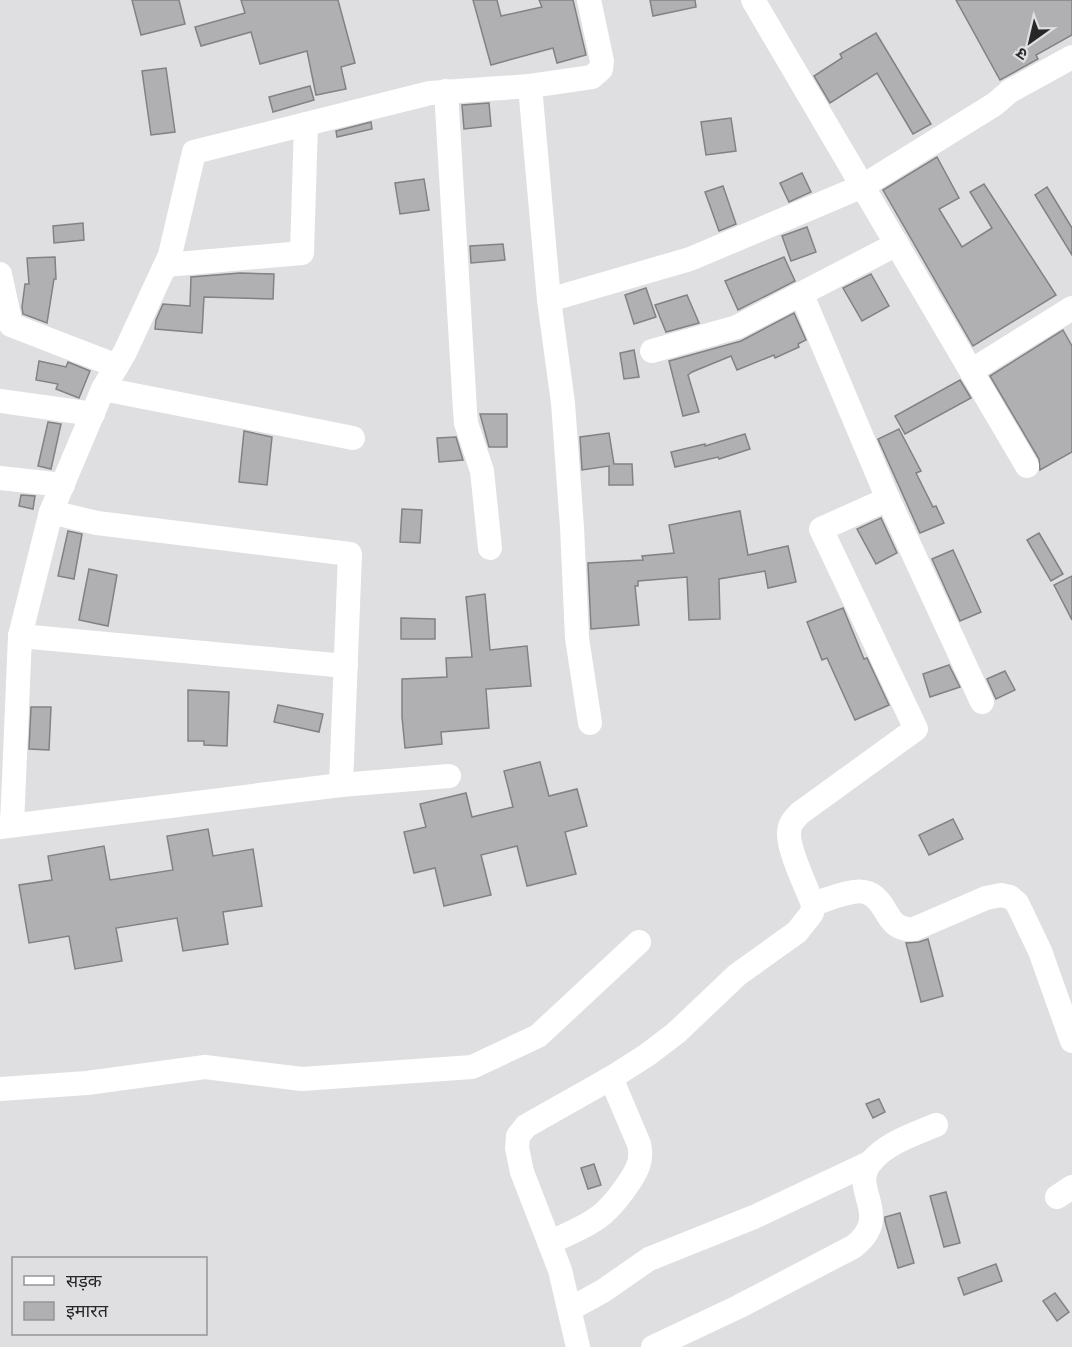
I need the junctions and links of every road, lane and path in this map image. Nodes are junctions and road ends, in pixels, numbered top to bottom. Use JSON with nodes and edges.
{"nodes":[{"id":1,"x":589,"y":0,"type":"edge"},
{"id":2,"x":753,"y":0,"type":"edge"},
{"id":3,"x":1072,"y":57,"type":"edge"},
{"id":4,"x":530,"y":86,"type":"junction"},
{"id":5,"x":446,"y":91,"type":"junction"},
{"id":6,"x":306,"y":124,"type":"junction"},
{"id":7,"x":863,"y":186,"type":"junction"},
{"id":8,"x":897,"y":244,"type":"junction"},
{"id":9,"x":166,"y":265,"type":"junction"},
{"id":10,"x":0,"y":274,"type":"edge"},
{"id":11,"x":802,"y":295,"type":"junction"},
{"id":12,"x":549,"y":300,"type":"junction"},
{"id":13,"x":1072,"y":308,"type":"edge"},
{"id":14,"x":652,"y":351,"type":"dead end"},
{"id":15,"x":117,"y":366,"type":"junction"},
{"id":16,"x":971,"y":371,"type":"junction"},
{"id":17,"x":103,"y":389,"type":"junction"},
{"id":18,"x":0,"y":401,"type":"edge"},
{"id":19,"x":93,"y":414,"type":"junction"},
{"id":20,"x":353,"y":438,"type":"dead end"},
{"id":21,"x":1027,"y":466,"type":"dead end"},
{"id":22,"x":0,"y":478,"type":"edge"},
{"id":23,"x":63,"y":485,"type":"junction"},
{"id":24,"x":888,"y":499,"type":"junction"},
{"id":25,"x":51,"y":512,"type":"junction"},
{"id":26,"x":490,"y":548,"type":"dead end"},
{"id":27,"x":20,"y":636,"type":"junction"},
{"id":28,"x":346,"y":666,"type":"junction"},
{"id":29,"x":982,"y":702,"type":"dead end"},
{"id":30,"x":590,"y":723,"type":"dead end"},
{"id":31,"x":449,"y":776,"type":"dead end"},
{"id":32,"x":341,"y":785,"type":"junction"},
{"id":33,"x":6,"y":826,"type":"edge"},
{"id":34,"x":813,"y":904,"type":"junction"},
{"id":35,"x":639,"y":942,"type":"dead end"},
{"id":36,"x":1072,"y":1041,"type":"edge"},
{"id":37,"x":611,"y":1078,"type":"junction"},
{"id":38,"x":0,"y":1089,"type":"edge"},
{"id":39,"x":936,"y":1125,"type":"dead end"},
{"id":40,"x":869,"y":1163,"type":"junction"},
{"id":41,"x":550,"y":1243,"type":"junction"},
{"id":42,"x":570,"y":1309,"type":"junction"},
{"id":43,"x":578,"y":1347,"type":"edge"},
{"id":44,"x":653,"y":1347,"type":"edge"}],
"edges":[{"from":1,"to":4,"type":"street"},
{"from":2,"to":7,"type":"street"},
{"from":3,"to":7,"type":"street"},
{"from":4,"to":5,"type":"street"},
{"from":4,"to":12,"type":"street"},
{"from":5,"to":6,"type":"street"},
{"from":5,"to":26,"type":"street"},
{"from":6,"to":9,"type":"street"},
{"from":6,"to":9,"type":"street"},
{"from":7,"to":8,"type":"street"},
{"from":7,"to":12,"type":"street"},
{"from":8,"to":11,"type":"street"},
{"from":8,"to":16,"type":"street"},
{"from":9,"to":15,"type":"street"},
{"from":10,"to":15,"type":"street"},
{"from":11,"to":14,"type":"street"},
{"from":11,"to":24,"type":"street"},
{"from":12,"to":30,"type":"street"},
{"from":13,"to":16,"type":"street"},
{"from":15,"to":17,"type":"street"},
{"from":16,"to":21,"type":"street"},
{"from":17,"to":19,"type":"street"},
{"from":17,"to":20,"type":"street"},
{"from":18,"to":19,"type":"street"},
{"from":19,"to":23,"type":"street"},
{"from":22,"to":23,"type":"street"},
{"from":23,"to":25,"type":"street"},
{"from":24,"to":29,"type":"street"},
{"from":24,"to":34,"type":"street"},
{"from":25,"to":27,"type":"street"},
{"from":25,"to":28,"type":"street"},
{"from":27,"to":28,"type":"street"},
{"from":27,"to":33,"type":"street"},
{"from":28,"to":32,"type":"street"},
{"from":31,"to":32,"type":"street"},
{"from":32,"to":33,"type":"street"},
{"from":34,"to":36,"type":"street"},
{"from":34,"to":37,"type":"street"},
{"from":35,"to":38,"type":"street"},
{"from":37,"to":41,"type":"street"},
{"from":37,"to":41,"type":"street"},
{"from":39,"to":40,"type":"street"},
{"from":40,"to":42,"type":"street"},
{"from":40,"to":44,"type":"street"},
{"from":41,"to":42,"type":"street"},
{"from":42,"to":43,"type":"street"}]}
